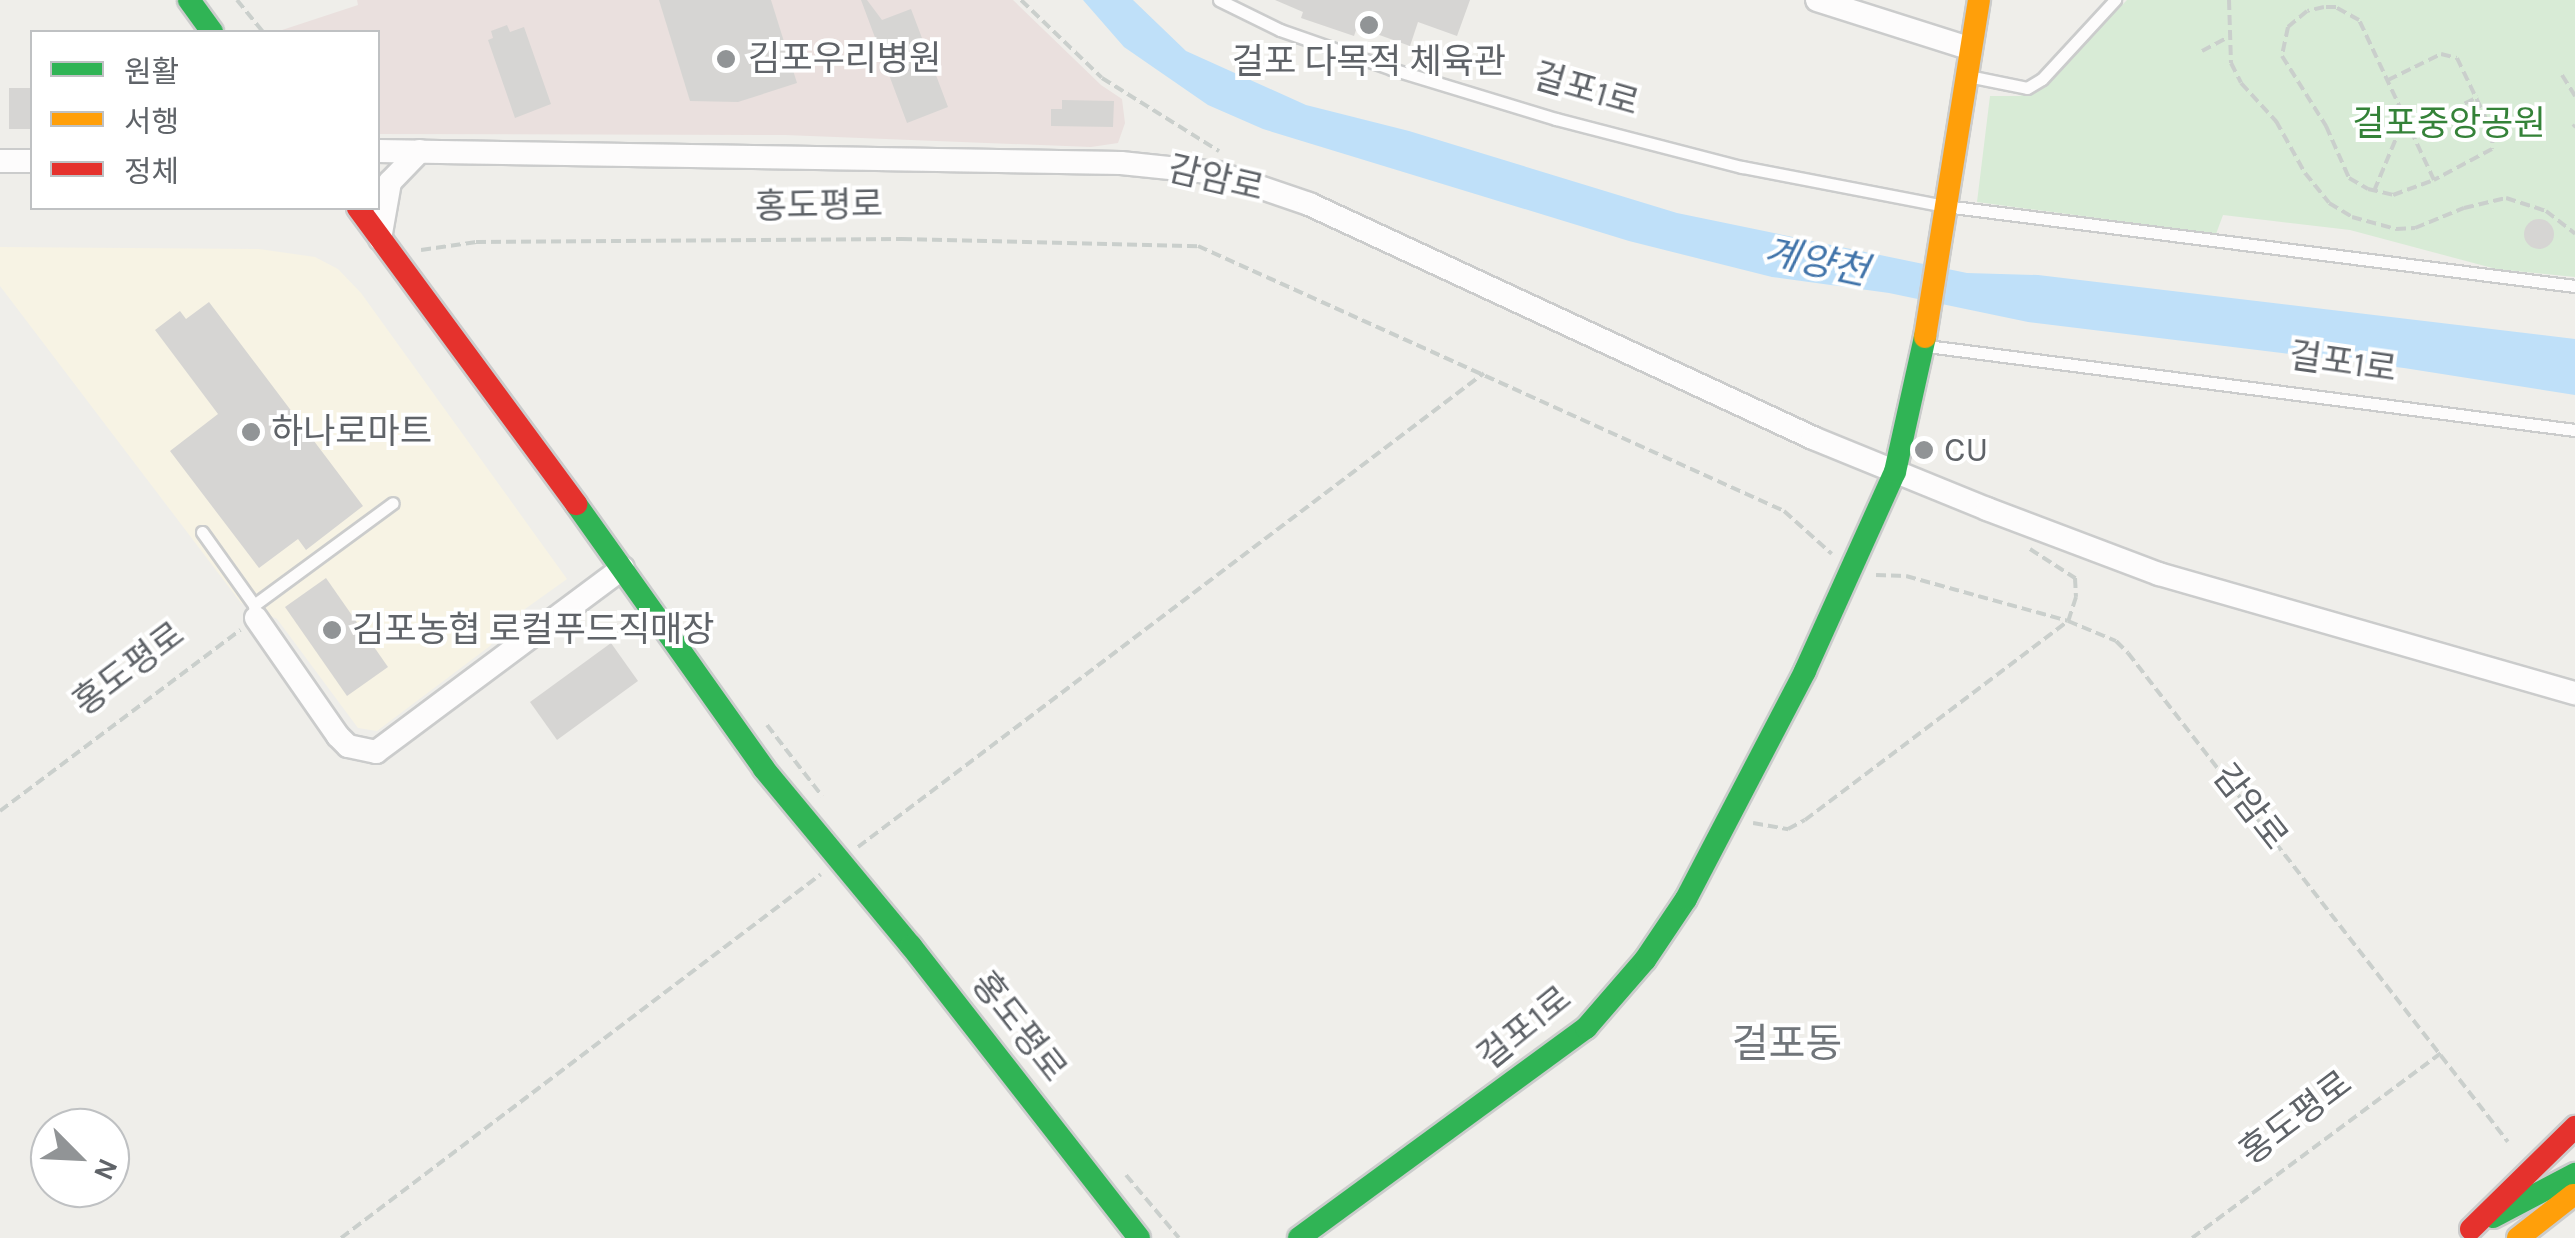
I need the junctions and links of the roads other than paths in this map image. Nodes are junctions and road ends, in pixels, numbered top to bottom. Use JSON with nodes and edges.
{"nodes":[{"id":1,"x":189,"y":0,"type":"edge"},
{"id":2,"x":214,"y":0,"type":"edge"},
{"id":3,"x":1220,"y":0,"type":"edge"},
{"id":4,"x":1817,"y":0,"type":"edge"},
{"id":5,"x":1978,"y":0,"type":"edge"},
{"id":6,"x":2115,"y":0,"type":"edge"},
{"id":7,"x":211,"y":30,"type":"edge"},
{"id":8,"x":236,"y":30,"type":"edge"},
{"id":9,"x":1968,"y":48,"type":"junction"},
{"id":10,"x":1964,"y":75,"type":"junction"},
{"id":11,"x":380,"y":150,"type":"edge"},
{"id":12,"x":420,"y":151,"type":"junction"},
{"id":13,"x":0,"y":161,"type":"edge"},
{"id":14,"x":30,"y":161,"type":"edge"},
{"id":15,"x":340,"y":210,"type":"edge"},
{"id":16,"x":359,"y":210,"type":"edge"},
{"id":17,"x":1944,"y":213,"type":"junction"},
{"id":18,"x":386,"y":247,"type":"junction"},
{"id":19,"x":2575,"y":286,"type":"edge"},
{"id":20,"x":1924,"y":341,"type":"junction"},
{"id":21,"x":2575,"y":430,"type":"edge"},
{"id":22,"x":1895,"y":472,"type":"junction"},
{"id":23,"x":393,"y":503,"type":"dead end"},
{"id":24,"x":202,"y":532,"type":"dead end"},
{"id":25,"x":615,"y":573,"type":"junction"},
{"id":26,"x":255,"y":611,"type":"junction"},
{"id":27,"x":2575,"y":693,"type":"edge"},
{"id":28,"x":832,"y":866,"type":"junction"},
{"id":29,"x":2575,"y":1127,"type":"edge"},
{"id":30,"x":2575,"y":1174,"type":"edge"},
{"id":31,"x":2575,"y":1194,"type":"edge"},
{"id":32,"x":2465,"y":1233,"type":"edge"},
{"id":33,"x":1112,"y":1238,"type":"edge"},
{"id":34,"x":1140,"y":1238,"type":"edge"},
{"id":35,"x":1299,"y":1238,"type":"edge"},
{"id":36,"x":2518,"y":1238,"type":"edge"}],
"edges":[{"from":1,"to":7,"type":"main road"},
{"from":2,"to":8,"type":"main road"},
{"from":3,"to":17,"type":"lane","name":"걸포1로"},
{"from":4,"to":9,"type":"street"},
{"from":5,"to":9,"type":"main road","name":"걸포1로"},
{"from":6,"to":10,"type":"lane"},
{"from":9,"to":10,"type":"main road","name":"걸포1로"},
{"from":10,"to":17,"type":"main road","name":"걸포1로"},
{"from":11,"to":12,"type":"street","name":"감암로"},
{"from":12,"to":18,"type":"street"},
{"from":12,"to":22,"type":"street","name":"감암로"},
{"from":13,"to":14,"type":"street"},
{"from":15,"to":25,"type":"main road","name":"홍도평로"},
{"from":16,"to":18,"type":"main road","name":"홍도평로"},
{"from":17,"to":19,"type":"lane"},
{"from":17,"to":20,"type":"main road","name":"걸포1로"},
{"from":18,"to":25,"type":"main road","name":"홍도평로"},
{"from":20,"to":21,"type":"lane","name":"걸포1로"},
{"from":20,"to":22,"type":"main road","name":"걸포1로"},
{"from":22,"to":27,"type":"street","name":"감암로"},
{"from":22,"to":35,"type":"main road","name":"걸포1로"},
{"from":23,"to":26,"type":"lane"},
{"from":24,"to":26,"type":"lane"},
{"from":25,"to":26,"type":"street"},
{"from":25,"to":28,"type":"main road","name":"홍도평로"},
{"from":28,"to":33,"type":"main road","name":"홍도평로"},
{"from":28,"to":34,"type":"main road","name":"홍도평로"},
{"from":29,"to":32,"type":"main road"},
{"from":30,"to":32,"type":"main road"},
{"from":31,"to":36,"type":"main road"}]}
